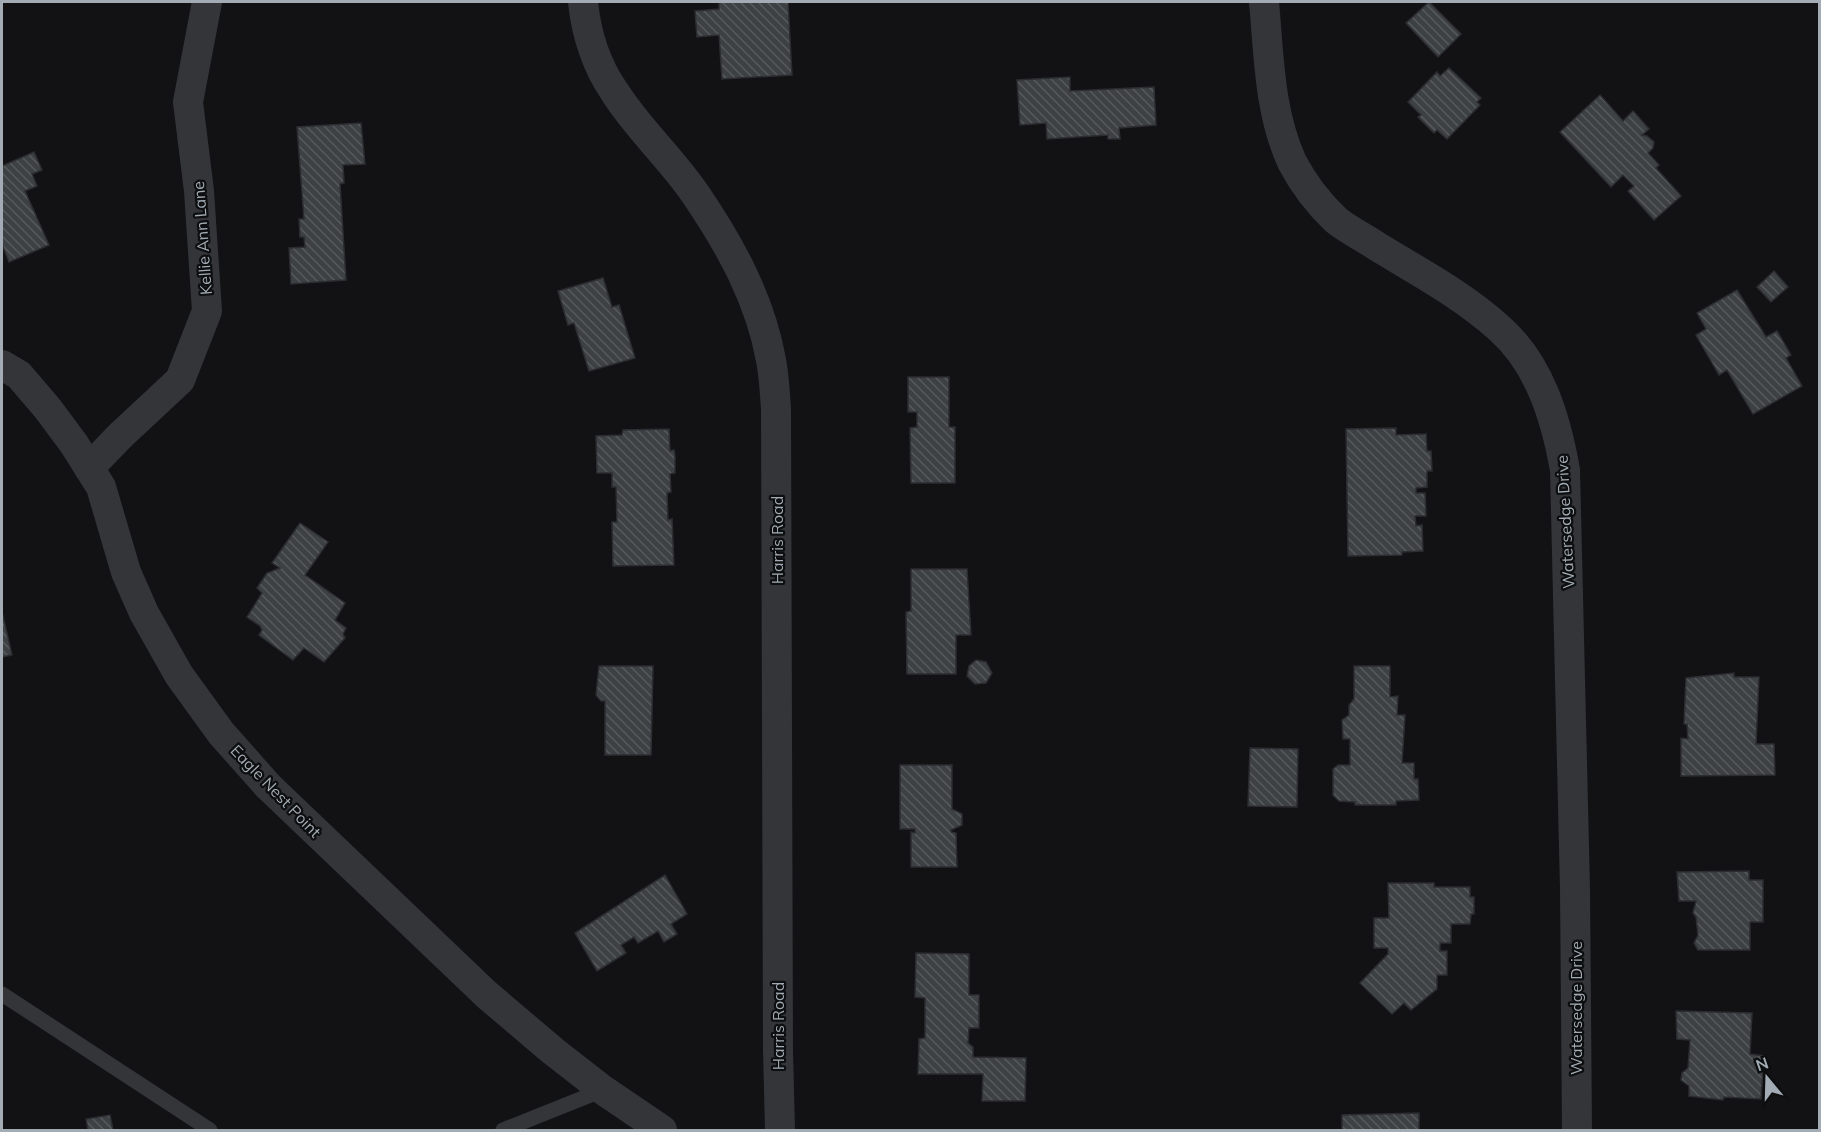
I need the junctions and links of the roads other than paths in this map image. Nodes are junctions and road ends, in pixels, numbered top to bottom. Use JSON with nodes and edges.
{"nodes":[{"id":1,"x":207,"y":2,"type":"edge"},
{"id":2,"x":583,"y":2,"type":"edge"},
{"id":3,"x":1264,"y":2,"type":"edge"},
{"id":4,"x":2,"y":365,"type":"edge"},
{"id":5,"x":89,"y":468,"type":"junction"},
{"id":6,"x":2,"y":994,"type":"edge"},
{"id":7,"x":603,"y":1090,"type":"junction"},
{"id":8,"x":210,"y":1131,"type":"edge"},
{"id":9,"x":503,"y":1131,"type":"edge"},
{"id":10,"x":662,"y":1131,"type":"edge"},
{"id":11,"x":780,"y":1131,"type":"edge"},
{"id":12,"x":1577,"y":1131,"type":"edge"}],
"edges":[{"from":1,"to":5,"type":"street","name":"Kellie Ann Lane"},
{"from":2,"to":11,"type":"street","name":"Harris Road"},
{"from":3,"to":12,"type":"street","name":"Watersedge Drive"},
{"from":4,"to":5,"type":"street","name":"Eagle Nest Point"},
{"from":5,"to":7,"type":"street","name":"Eagle Nest Point"},
{"from":6,"to":8,"type":"lane"},
{"from":7,"to":9,"type":"lane"},
{"from":7,"to":10,"type":"street","name":"Eagle Nest Point"}]}
